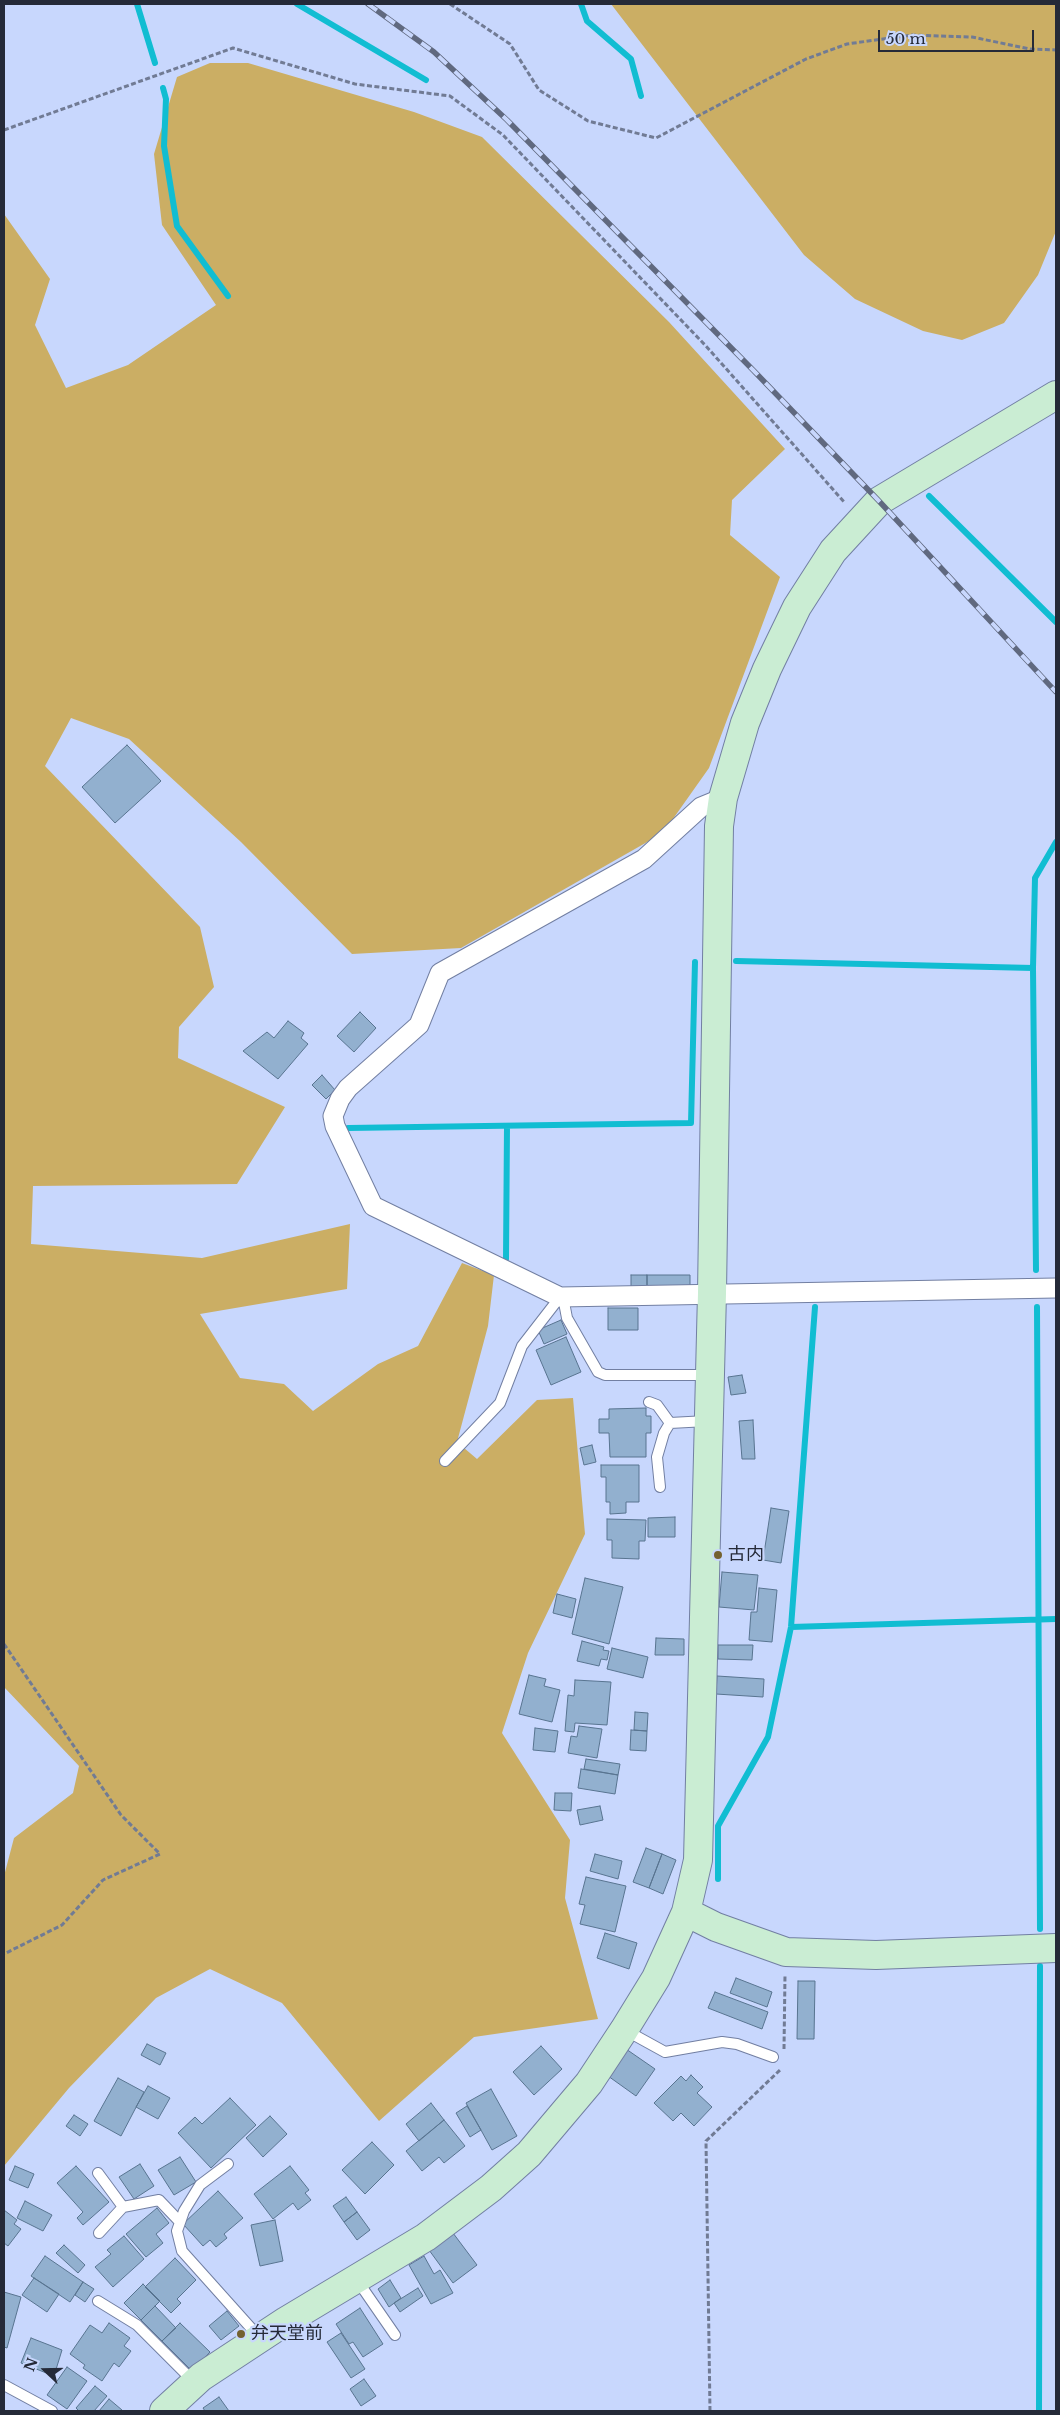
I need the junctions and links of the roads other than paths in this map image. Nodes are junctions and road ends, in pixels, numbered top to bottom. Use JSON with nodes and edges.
{"nodes":[{"id":1,"x":1056,"y":395,"type":"edge"},
{"id":2,"x":723,"y":798,"type":"junction"},
{"id":3,"x":1056,"y":1288,"type":"edge"},
{"id":4,"x":712,"y":1293,"type":"junction"},
{"id":5,"x":562,"y":1297,"type":"junction"},
{"id":6,"x":711,"y":1375,"type":"junction"},
{"id":7,"x":648,"y":1402,"type":"dead end"},
{"id":8,"x":709,"y":1421,"type":"junction"},
{"id":9,"x":670,"y":1423,"type":"junction"},
{"id":10,"x":445,"y":1461,"type":"dead end"},
{"id":11,"x":660,"y":1487,"type":"dead end"},
{"id":12,"x":686,"y":1912,"type":"junction"},
{"id":13,"x":1056,"y":1948,"type":"edge"},
{"id":14,"x":624,"y":2030,"type":"junction"},
{"id":15,"x":773,"y":2057,"type":"dead end"},
{"id":16,"x":228,"y":2164,"type":"dead end"},
{"id":17,"x":98,"y":2173,"type":"dead end"},
{"id":18,"x":123,"y":2207,"type":"junction"},
{"id":19,"x":180,"y":2222,"type":"junction"},
{"id":20,"x":99,"y":2232,"type":"dead end"},
{"id":21,"x":356,"y":2279,"type":"junction"},
{"id":22,"x":98,"y":2301,"type":"dead end"},
{"id":23,"x":395,"y":2335,"type":"dead end"},
{"id":24,"x":260,"y":2338,"type":"junction"},
{"id":25,"x":194,"y":2382,"type":"junction"},
{"id":26,"x":4,"y":2385,"type":"edge"},
{"id":27,"x":52,"y":2411,"type":"edge"},
{"id":28,"x":164,"y":2411,"type":"edge"}],
"edges":[{"from":1,"to":2,"type":"street"},
{"from":2,"to":4,"type":"street"},
{"from":2,"to":5,"type":"street"},
{"from":3,"to":4,"type":"street"},
{"from":4,"to":5,"type":"street"},
{"from":4,"to":6,"type":"street"},
{"from":5,"to":6,"type":"lane"},
{"from":5,"to":10,"type":"lane"},
{"from":6,"to":8,"type":"street"},
{"from":7,"to":9,"type":"lane"},
{"from":8,"to":9,"type":"lane"},
{"from":8,"to":12,"type":"street"},
{"from":9,"to":11,"type":"lane"},
{"from":12,"to":13,"type":"street"},
{"from":12,"to":14,"type":"street"},
{"from":14,"to":15,"type":"lane"},
{"from":14,"to":21,"type":"street"},
{"from":16,"to":19,"type":"lane"},
{"from":17,"to":18,"type":"lane"},
{"from":18,"to":19,"type":"lane"},
{"from":18,"to":20,"type":"lane"},
{"from":19,"to":24,"type":"lane"},
{"from":21,"to":23,"type":"lane"},
{"from":21,"to":24,"type":"street"},
{"from":22,"to":25,"type":"lane"},
{"from":24,"to":25,"type":"street"},
{"from":25,"to":28,"type":"street"},
{"from":26,"to":27,"type":"lane"}]}
